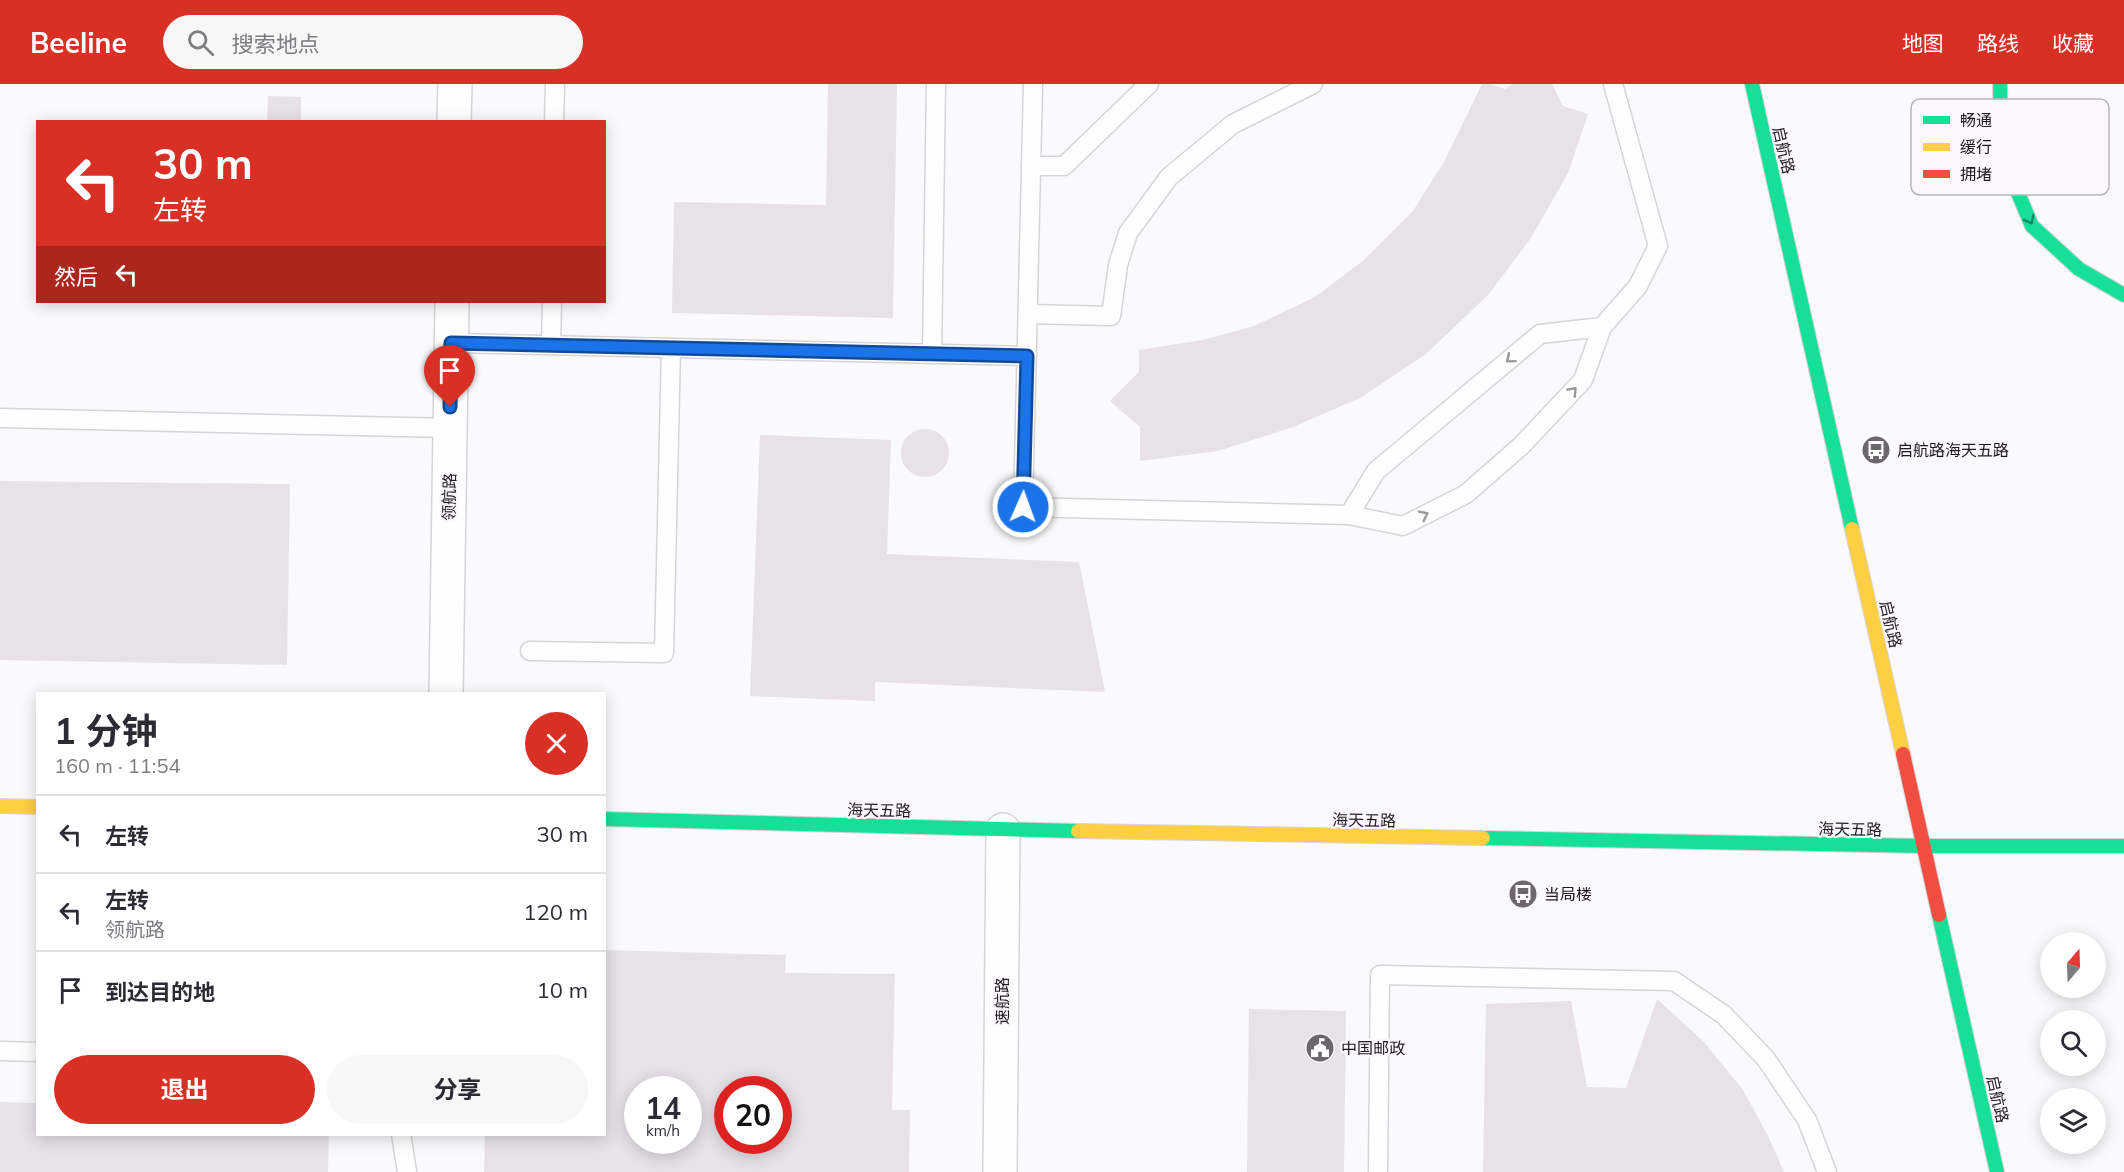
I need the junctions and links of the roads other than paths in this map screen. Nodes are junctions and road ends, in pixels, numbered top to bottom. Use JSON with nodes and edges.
{"nodes":[{"id":1,"x":455,"y":84,"type":"edge"},
{"id":2,"x":555,"y":84,"type":"edge"},
{"id":3,"x":936,"y":84,"type":"edge"},
{"id":4,"x":1033,"y":84,"type":"edge"},
{"id":5,"x":1149,"y":84,"type":"edge"},
{"id":6,"x":1313,"y":84,"type":"edge"},
{"id":7,"x":1613,"y":84,"type":"edge"},
{"id":8,"x":1752,"y":84,"type":"edge"},
{"id":9,"x":2000,"y":84,"type":"edge"},
{"id":10,"x":2000,"y":99,"type":"edge"},
{"id":11,"x":454,"y":120,"type":"edge"},
{"id":12,"x":554,"y":120,"type":"edge"},
{"id":13,"x":1031,"y":166,"type":"junction"},
{"id":14,"x":2019,"y":195,"type":"edge"},
{"id":15,"x":2124,"y":295,"type":"edge"},
{"id":16,"x":452,"y":303,"type":"edge"},
{"id":17,"x":552,"y":303,"type":"edge"},
{"id":18,"x":1028,"y":314,"type":"junction"},
{"id":19,"x":1602,"y":327,"type":"junction"},
{"id":20,"x":451,"y":343,"type":"junction"},
{"id":21,"x":551,"y":345,"type":"junction"},
{"id":22,"x":671,"y":348,"type":"junction"},
{"id":23,"x":932,"y":354,"type":"junction"},
{"id":24,"x":1027,"y":356,"type":"junction"},
{"id":25,"x":0,"y":418,"type":"edge"},
{"id":26,"x":450,"y":428,"type":"junction"},
{"id":27,"x":1349,"y":515,"type":"junction"},
{"id":28,"x":530,"y":651,"type":"dead end"},
{"id":29,"x":446,"y":692,"type":"edge"},
{"id":30,"x":0,"y":806,"type":"edge"},
{"id":31,"x":36,"y":807,"type":"edge"},
{"id":32,"x":606,"y":819,"type":"edge"},
{"id":33,"x":1003,"y":830,"type":"junction"},
{"id":34,"x":1924,"y":846,"type":"junction"},
{"id":35,"x":2124,"y":846,"type":"edge"},
{"id":36,"x":0,"y":1051,"type":"edge"},
{"id":37,"x":36,"y":1052,"type":"edge"},
{"id":38,"x":401,"y":1136,"type":"edge"},
{"id":39,"x":407,"y":1172,"type":"edge"},
{"id":40,"x":1000,"y":1172,"type":"edge"},
{"id":41,"x":1378,"y":1172,"type":"edge"},
{"id":42,"x":1827,"y":1172,"type":"edge"},
{"id":43,"x":1997,"y":1172,"type":"edge"}],
"edges":[{"from":1,"to":11,"type":"street"},
{"from":2,"to":12,"type":"lane"},
{"from":3,"to":23,"type":"lane"},
{"from":4,"to":13,"type":"lane"},
{"from":5,"to":13,"type":"lane"},
{"from":6,"to":18,"type":"lane"},
{"from":7,"to":19,"type":"lane"},
{"from":8,"to":34,"type":"main road","name":"启航路"},
{"from":9,"to":10,"type":"main road","one_way":true},
{"from":13,"to":18,"type":"lane"},
{"from":14,"to":15,"type":"main road","one_way":true},
{"from":16,"to":20,"type":"street","name":"领航路"},
{"from":17,"to":21,"type":"lane"},
{"from":18,"to":24,"type":"lane"},
{"from":19,"to":27,"type":"lane","one_way":true},
{"from":27,"to":19,"type":"lane","one_way":true},
{"from":20,"to":21,"type":"lane"},
{"from":20,"to":26,"type":"street","name":"领航路"},
{"from":21,"to":22,"type":"lane"},
{"from":22,"to":23,"type":"lane"},
{"from":22,"to":28,"type":"lane"},
{"from":23,"to":24,"type":"lane"},
{"from":24,"to":27,"type":"lane"},
{"from":25,"to":26,"type":"lane"},
{"from":26,"to":29,"type":"street","name":"领航路"},
{"from":30,"to":31,"type":"main road"},
{"from":32,"to":33,"type":"main road","name":"海天五路"},
{"from":33,"to":34,"type":"main road","name":"海天五路"},
{"from":33,"to":40,"type":"street","name":"速航路"},
{"from":34,"to":35,"type":"main road","name":"海天五路"},
{"from":34,"to":43,"type":"main road","name":"启航路"},
{"from":36,"to":37,"type":"lane"},
{"from":38,"to":39,"type":"lane"},
{"from":41,"to":42,"type":"lane"}]}
